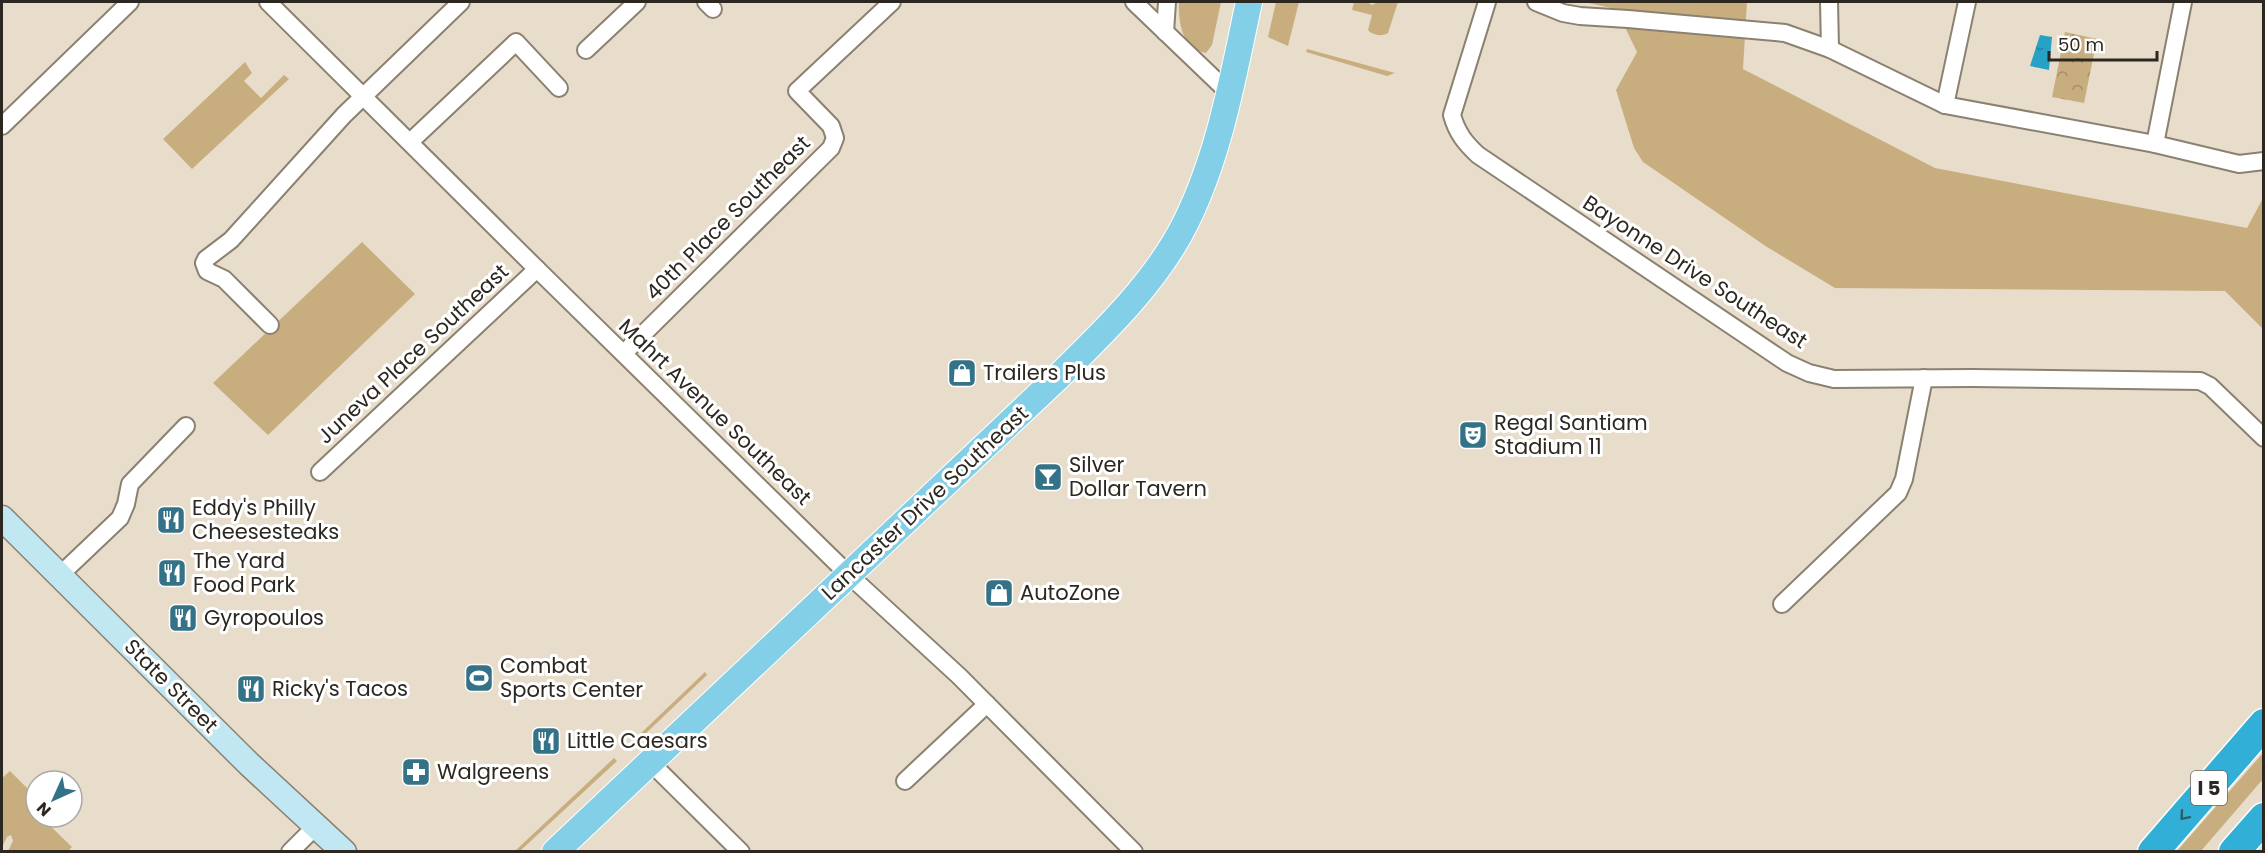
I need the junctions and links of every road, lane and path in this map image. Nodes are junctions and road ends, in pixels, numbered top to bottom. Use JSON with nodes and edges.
{"nodes":[{"id":1,"x":130,"y":2,"type":"edge"},
{"id":2,"x":268,"y":2,"type":"edge"},
{"id":3,"x":461,"y":2,"type":"edge"},
{"id":4,"x":637,"y":2,"type":"edge"},
{"id":5,"x":892,"y":2,"type":"edge"},
{"id":6,"x":1134,"y":2,"type":"edge"},
{"id":7,"x":1167,"y":2,"type":"edge"},
{"id":8,"x":1249,"y":2,"type":"edge"},
{"id":9,"x":1487,"y":2,"type":"edge"},
{"id":10,"x":1536,"y":2,"type":"edge"},
{"id":11,"x":1829,"y":2,"type":"edge"},
{"id":12,"x":1967,"y":2,"type":"edge"},
{"id":13,"x":2183,"y":2,"type":"edge"},
{"id":14,"x":1165,"y":32,"type":"junction"},
{"id":15,"x":1830,"y":49,"type":"junction"},
{"id":16,"x":586,"y":50,"type":"dead end"},
{"id":17,"x":559,"y":88,"type":"dead end"},
{"id":18,"x":1229,"y":93,"type":"junction"},
{"id":19,"x":364,"y":96,"type":"junction"},
{"id":20,"x":1945,"y":105,"type":"junction"},
{"id":21,"x":2,"y":126,"type":"edge"},
{"id":22,"x":410,"y":142,"type":"junction"},
{"id":23,"x":2155,"y":144,"type":"junction"},
{"id":24,"x":2264,"y":161,"type":"edge"},
{"id":25,"x":537,"y":270,"type":"junction"},
{"id":26,"x":270,"y":325,"type":"dead end"},
{"id":27,"x":624,"y":353,"type":"junction"},
{"id":28,"x":1924,"y":378,"type":"junction"},
{"id":29,"x":186,"y":426,"type":"dead end"},
{"id":30,"x":2264,"y":438,"type":"edge"},
{"id":31,"x":320,"y":472,"type":"dead end"},
{"id":32,"x":2,"y":518,"type":"edge"},
{"id":33,"x":60,"y":575,"type":"junction"},
{"id":34,"x":849,"y":575,"type":"junction"},
{"id":35,"x":1782,"y":604,"type":"dead end"},
{"id":36,"x":987,"y":704,"type":"junction"},
{"id":37,"x":2264,"y":724,"type":"edge"},
{"id":38,"x":650,"y":762,"type":"junction"},
{"id":39,"x":905,"y":781,"type":"dead end"},
{"id":40,"x":2264,"y":818,"type":"edge"},
{"id":41,"x":316,"y":826,"type":"junction"},
{"id":42,"x":290,"y":852,"type":"edge"},
{"id":43,"x":344,"y":852,"type":"edge"},
{"id":44,"x":555,"y":852,"type":"edge"},
{"id":45,"x":741,"y":852,"type":"edge"},
{"id":46,"x":1134,"y":852,"type":"edge"},
{"id":47,"x":2153,"y":852,"type":"edge"},
{"id":48,"x":2234,"y":852,"type":"edge"}],
"edges":[{"from":1,"to":21,"type":"street"},
{"from":2,"to":19,"type":"street","name":"Mahrt Avenue Southeast"},
{"from":3,"to":19,"type":"street"},
{"from":4,"to":16,"type":"street"},
{"from":5,"to":27,"type":"street","name":"40th Place Southeast"},
{"from":6,"to":14,"type":"street"},
{"from":7,"to":14,"type":"street"},
{"from":8,"to":18,"type":"main road","name":"Lancaster Drive Southeast"},
{"from":9,"to":28,"type":"street","name":"Bayonne Drive Southeast"},
{"from":10,"to":15,"type":"street"},
{"from":11,"to":15,"type":"street"},
{"from":12,"to":20,"type":"street"},
{"from":13,"to":23,"type":"street"},
{"from":14,"to":18,"type":"street"},
{"from":15,"to":20,"type":"street"},
{"from":17,"to":22,"type":"street"},
{"from":18,"to":34,"type":"main road","name":"Lancaster Drive Southeast"},
{"from":19,"to":22,"type":"street","name":"Mahrt Avenue Southeast"},
{"from":19,"to":26,"type":"street"},
{"from":20,"to":23,"type":"street"},
{"from":22,"to":25,"type":"street","name":"Mahrt Avenue Southeast"},
{"from":23,"to":24,"type":"street"},
{"from":25,"to":27,"type":"street","name":"Mahrt Avenue Southeast"},
{"from":25,"to":31,"type":"street","name":"Juneva Place Southeast"},
{"from":27,"to":34,"type":"street","name":"Mahrt Avenue Southeast"},
{"from":28,"to":30,"type":"street","name":"Bayonne Drive Southeast"},
{"from":28,"to":35,"type":"street"},
{"from":29,"to":33,"type":"street"},
{"from":32,"to":33,"type":"main road","name":"State Street"},
{"from":33,"to":41,"type":"main road","name":"State Street"},
{"from":34,"to":36,"type":"street","name":"Mahrt Avenue Southeast"},
{"from":34,"to":38,"type":"main road","name":"Lancaster Drive Southeast"},
{"from":36,"to":39,"type":"street"},
{"from":36,"to":46,"type":"street","name":"Mahrt Avenue Southeast"},
{"from":37,"to":47,"type":"highway","number":"I 5","one_way":true},
{"from":38,"to":44,"type":"main road","name":"Lancaster Drive Southeast"},
{"from":38,"to":45,"type":"street"},
{"from":40,"to":48,"type":"highway"},
{"from":41,"to":42,"type":"street"},
{"from":41,"to":43,"type":"main road","name":"State Street"}]}
